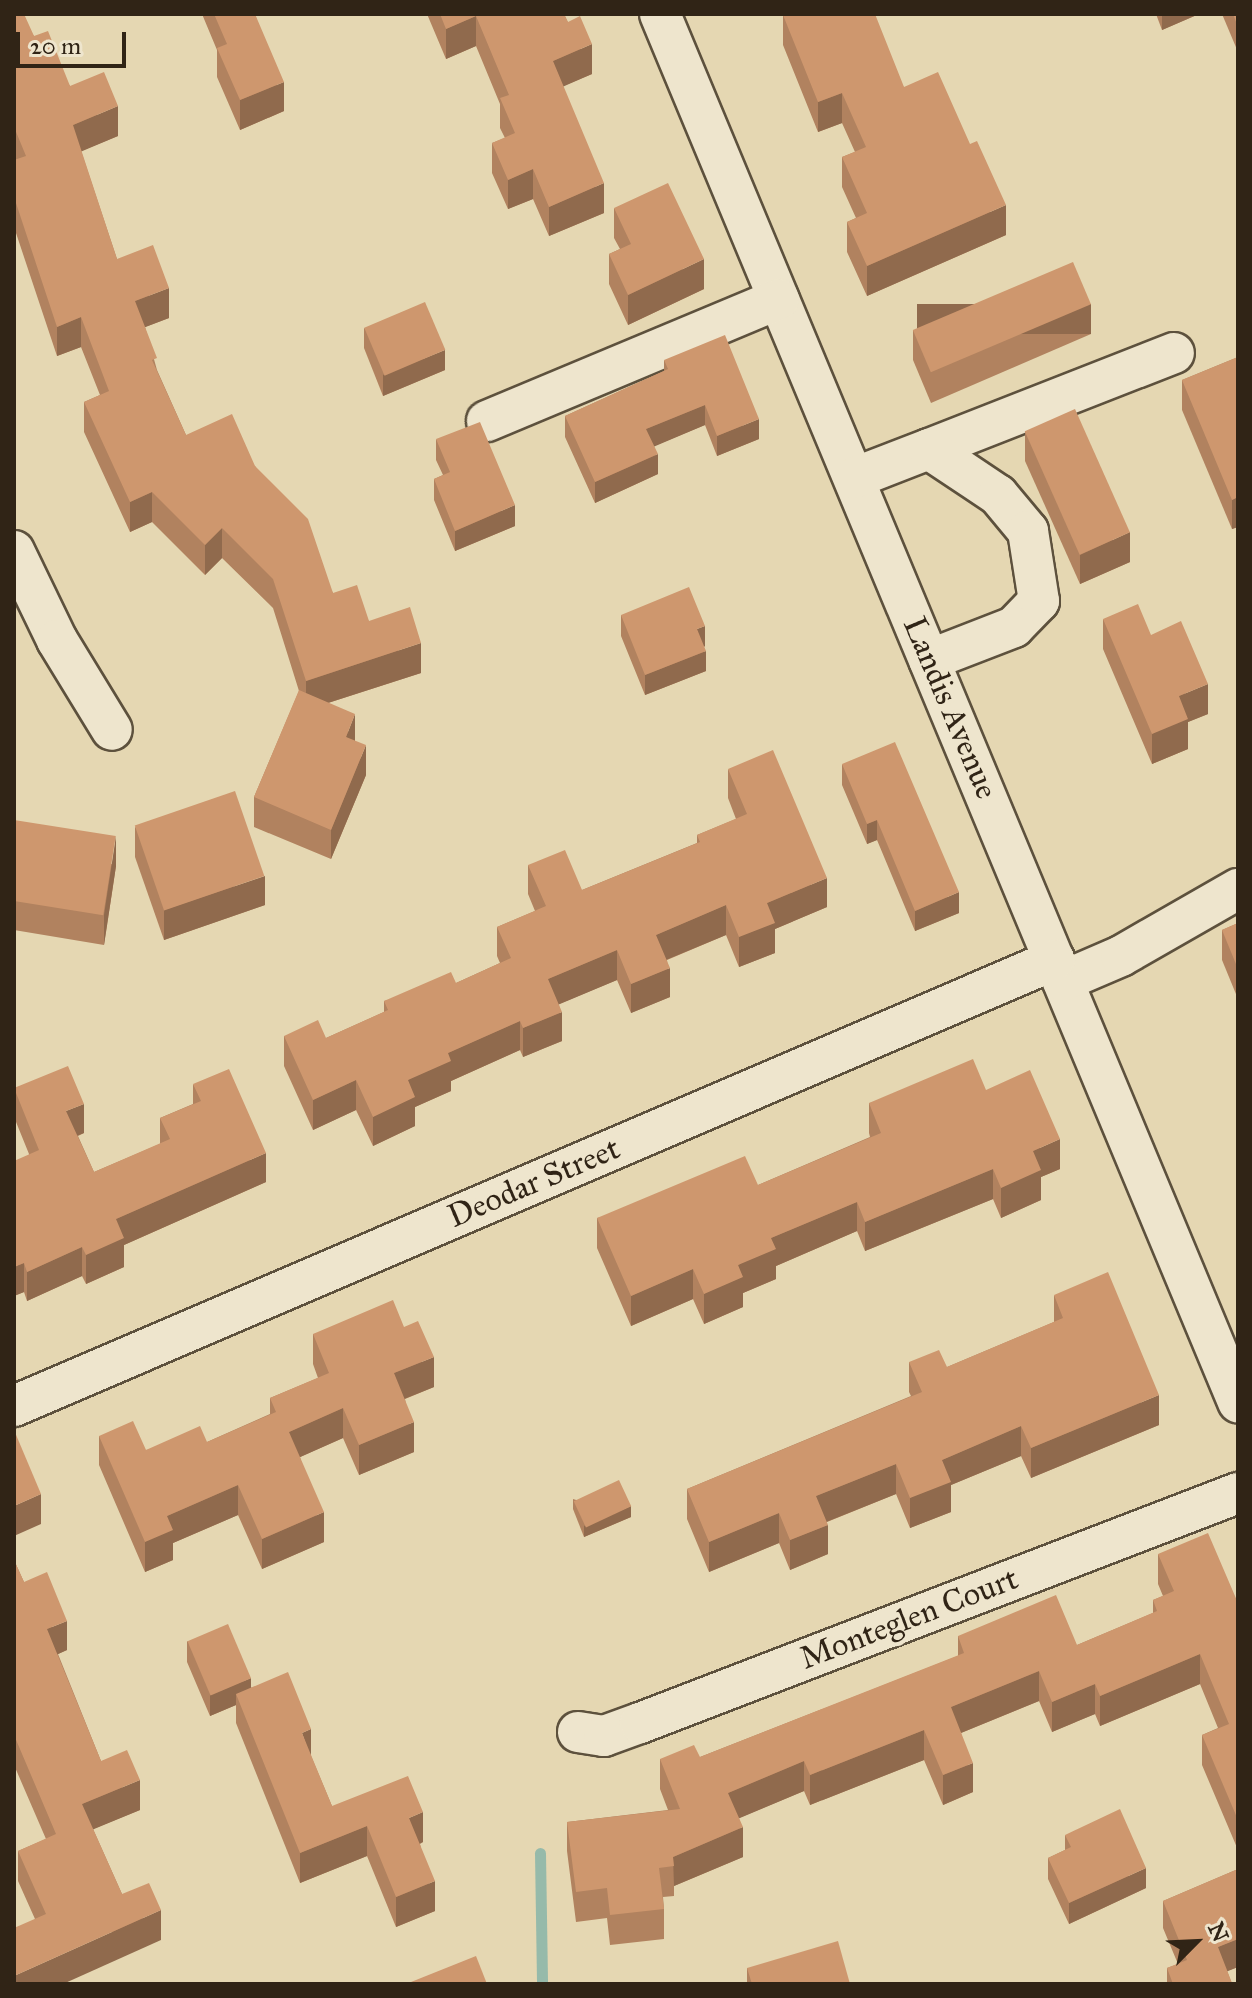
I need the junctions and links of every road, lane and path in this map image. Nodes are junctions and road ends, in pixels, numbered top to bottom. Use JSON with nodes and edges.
{"nodes":[{"id":1,"x":660,"y":14,"type":"edge"},
{"id":2,"x":779,"y":299,"type":"junction"},
{"id":3,"x":1174,"y":353,"type":"dead end"},
{"id":4,"x":487,"y":421,"type":"dead end"},
{"id":5,"x":929,"y":449,"type":"junction"},
{"id":6,"x":854,"y":478,"type":"junction"},
{"id":7,"x":14,"y":551,"type":"edge"},
{"id":8,"x":929,"y":660,"type":"junction"},
{"id":9,"x":112,"y":730,"type":"dead end"},
{"id":10,"x":1238,"y":889,"type":"edge"},
{"id":11,"x":1058,"y":970,"type":"junction"},
{"id":12,"x":1238,"y":1402,"type":"edge"},
{"id":13,"x":14,"y":1406,"type":"edge"},
{"id":14,"x":1238,"y":1493,"type":"edge"},
{"id":15,"x":578,"y":1732,"type":"dead end"}],
"edges":[{"from":1,"to":2,"type":"street","name":"Landis Avenue"},
{"from":2,"to":4,"type":"street"},
{"from":2,"to":6,"type":"street","name":"Landis Avenue"},
{"from":3,"to":5,"type":"street"},
{"from":5,"to":6,"type":"street"},
{"from":5,"to":8,"type":"street"},
{"from":6,"to":8,"type":"street","name":"Landis Avenue"},
{"from":7,"to":9,"type":"street"},
{"from":8,"to":11,"type":"street","name":"Landis Avenue"},
{"from":10,"to":11,"type":"street","name":"Deodar Street"},
{"from":11,"to":12,"type":"street","name":"Landis Avenue"},
{"from":11,"to":13,"type":"street","name":"Deodar Street"},
{"from":14,"to":15,"type":"street","name":"Monteglen Court"}]}
